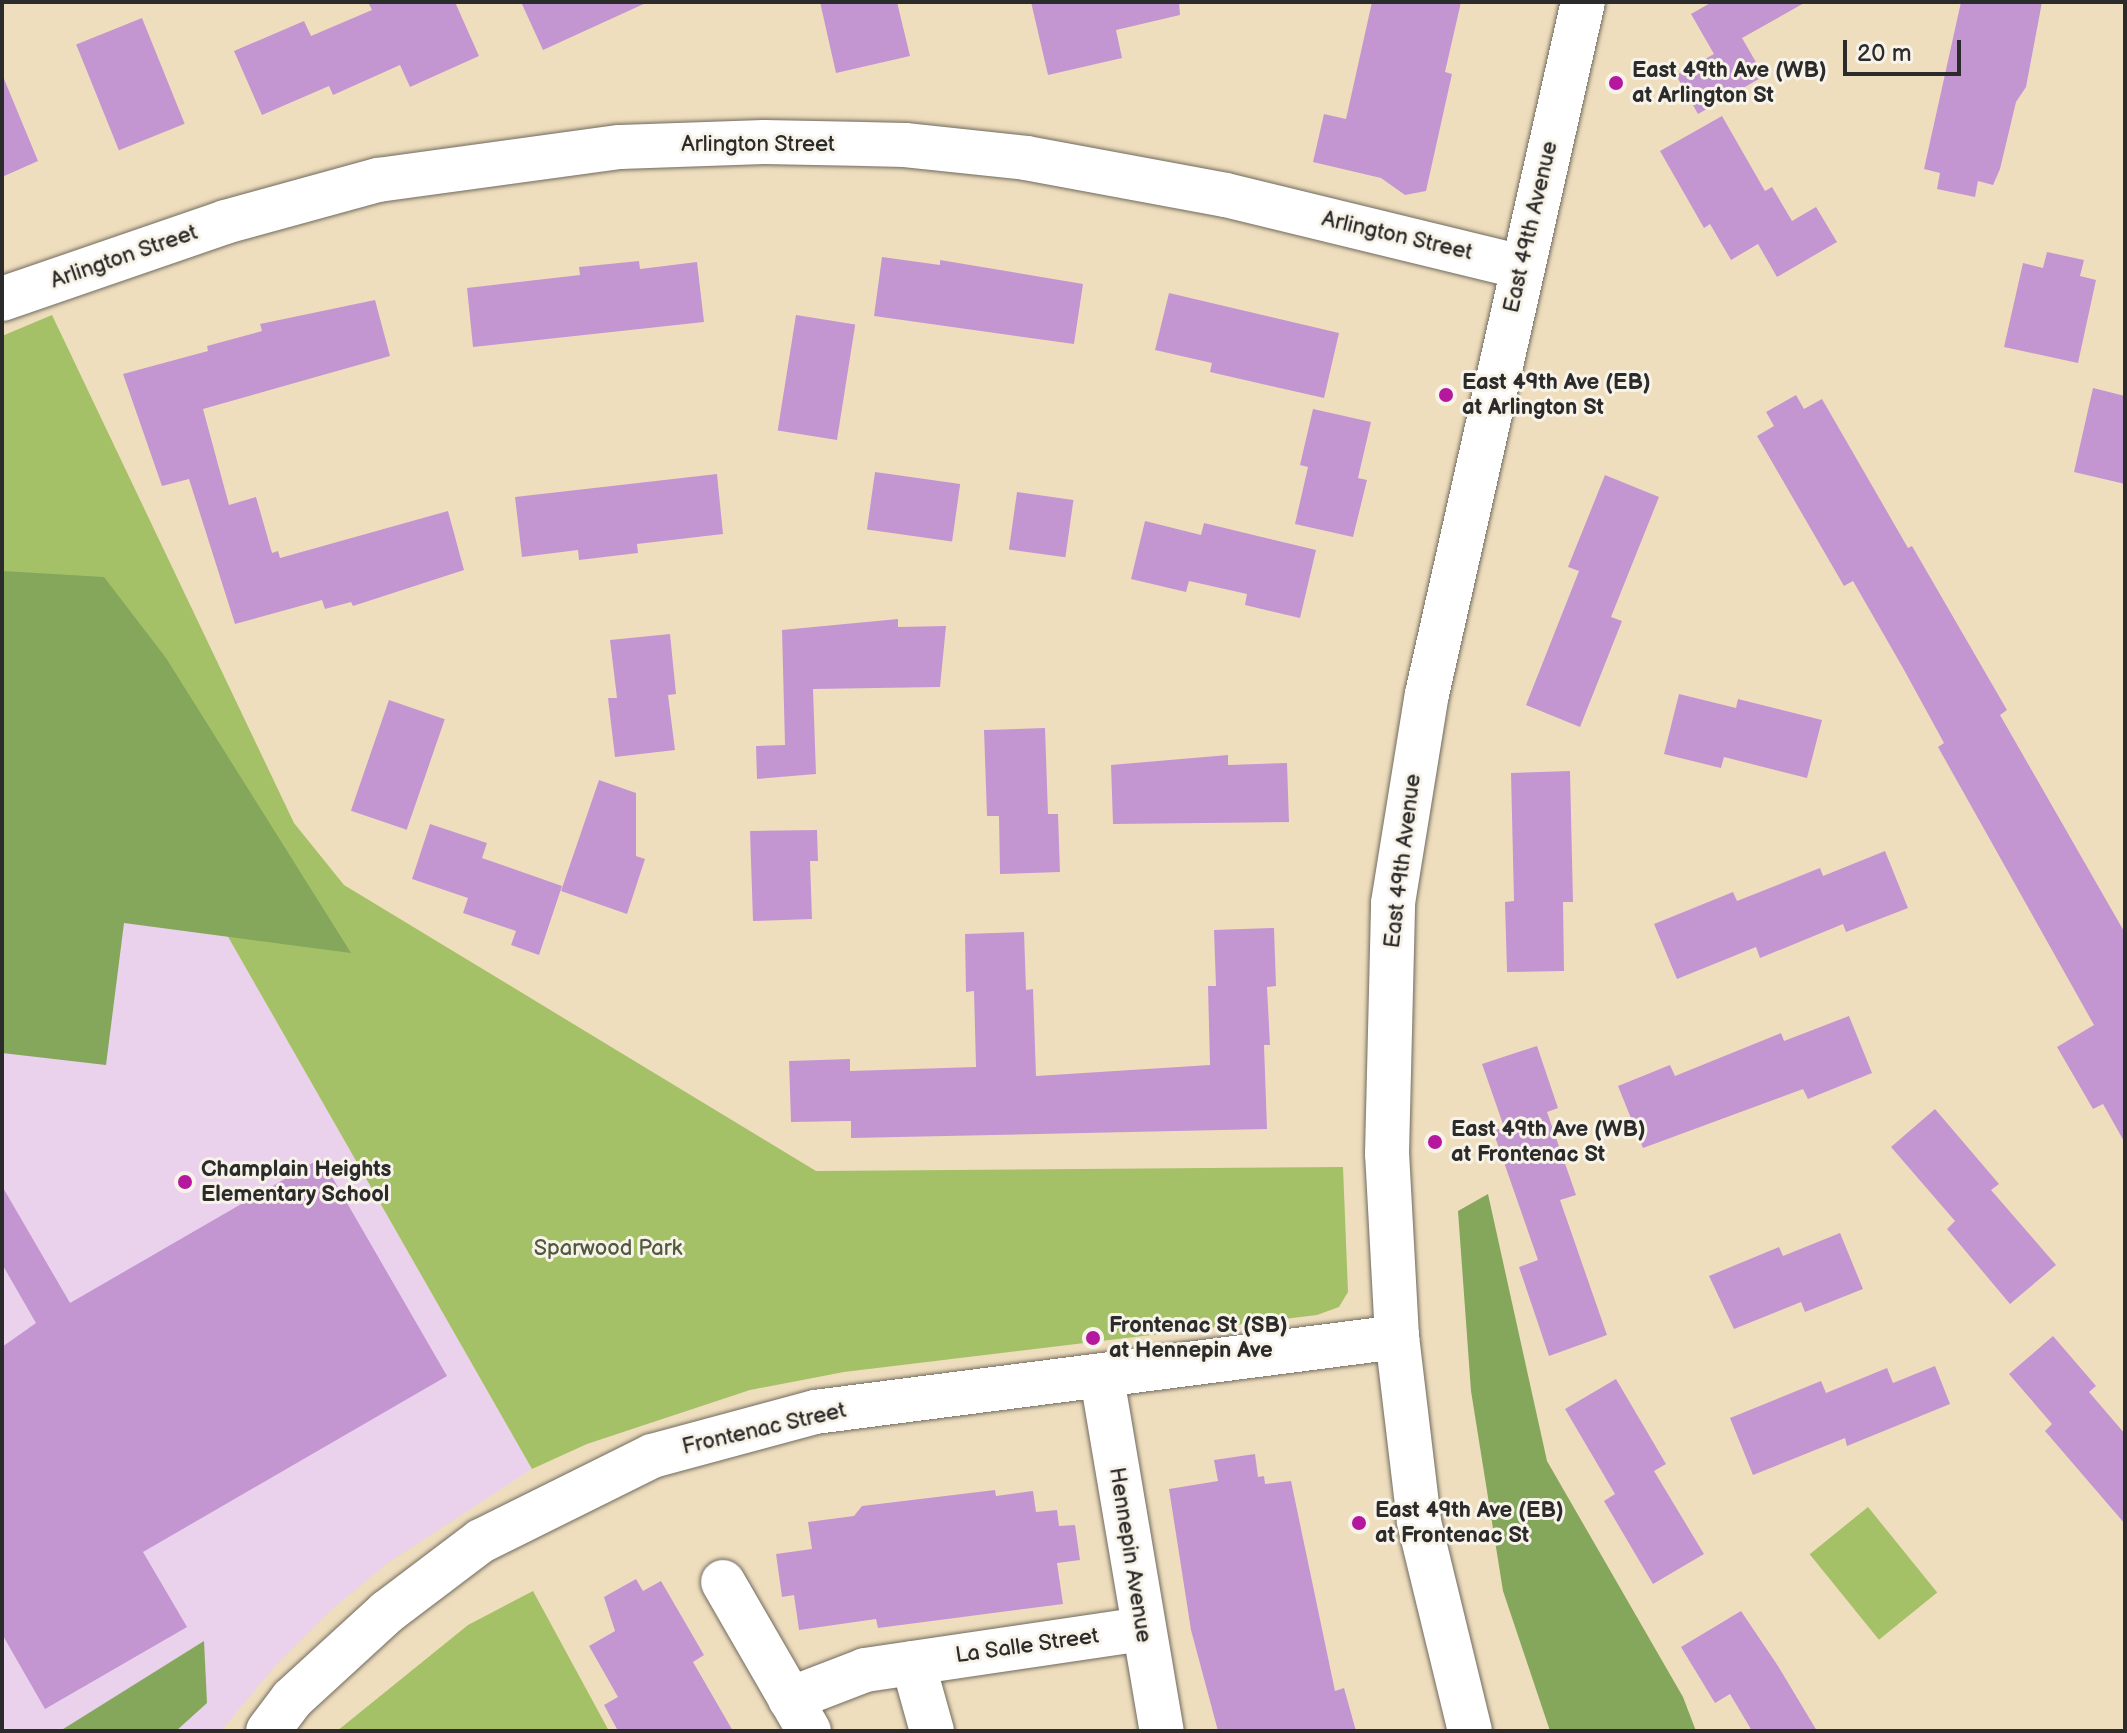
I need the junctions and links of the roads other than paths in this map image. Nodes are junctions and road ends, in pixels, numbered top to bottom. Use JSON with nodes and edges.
{"nodes":[{"id":1,"x":1583,"y":2,"type":"edge"},
{"id":2,"x":1522,"y":267,"type":"junction"},
{"id":3,"x":2,"y":299,"type":"edge"},
{"id":4,"x":1397,"y":1337,"type":"junction"},
{"id":5,"x":1102,"y":1378,"type":"junction"},
{"id":6,"x":723,"y":1582,"type":"dead end"},
{"id":7,"x":1141,"y":1629,"type":"junction"},
{"id":8,"x":913,"y":1663,"type":"junction"},
{"id":9,"x":799,"y":1715,"type":"edge"},
{"id":10,"x":268,"y":1731,"type":"edge"},
{"id":11,"x":932,"y":1731,"type":"edge"},
{"id":12,"x":1162,"y":1731,"type":"edge"},
{"id":13,"x":1470,"y":1731,"type":"edge"}],
"edges":[{"from":1,"to":2,"type":"street","name":"East 49th Avenue"},
{"from":2,"to":3,"type":"street","name":"Arlington Street"},
{"from":2,"to":4,"type":"street","name":"East 49th Avenue"},
{"from":4,"to":5,"type":"street","name":"Frontenac Street"},
{"from":4,"to":13,"type":"street","name":"East 49th Avenue"},
{"from":5,"to":7,"type":"street","name":"Hennepin Avenue"},
{"from":5,"to":10,"type":"street","name":"Frontenac Street"},
{"from":6,"to":9,"type":"street"},
{"from":7,"to":8,"type":"street","name":"La Salle Street"},
{"from":7,"to":12,"type":"street","name":"Hennepin Avenue"},
{"from":8,"to":9,"type":"street","name":"La Salle Street"},
{"from":8,"to":11,"type":"street"}]}
